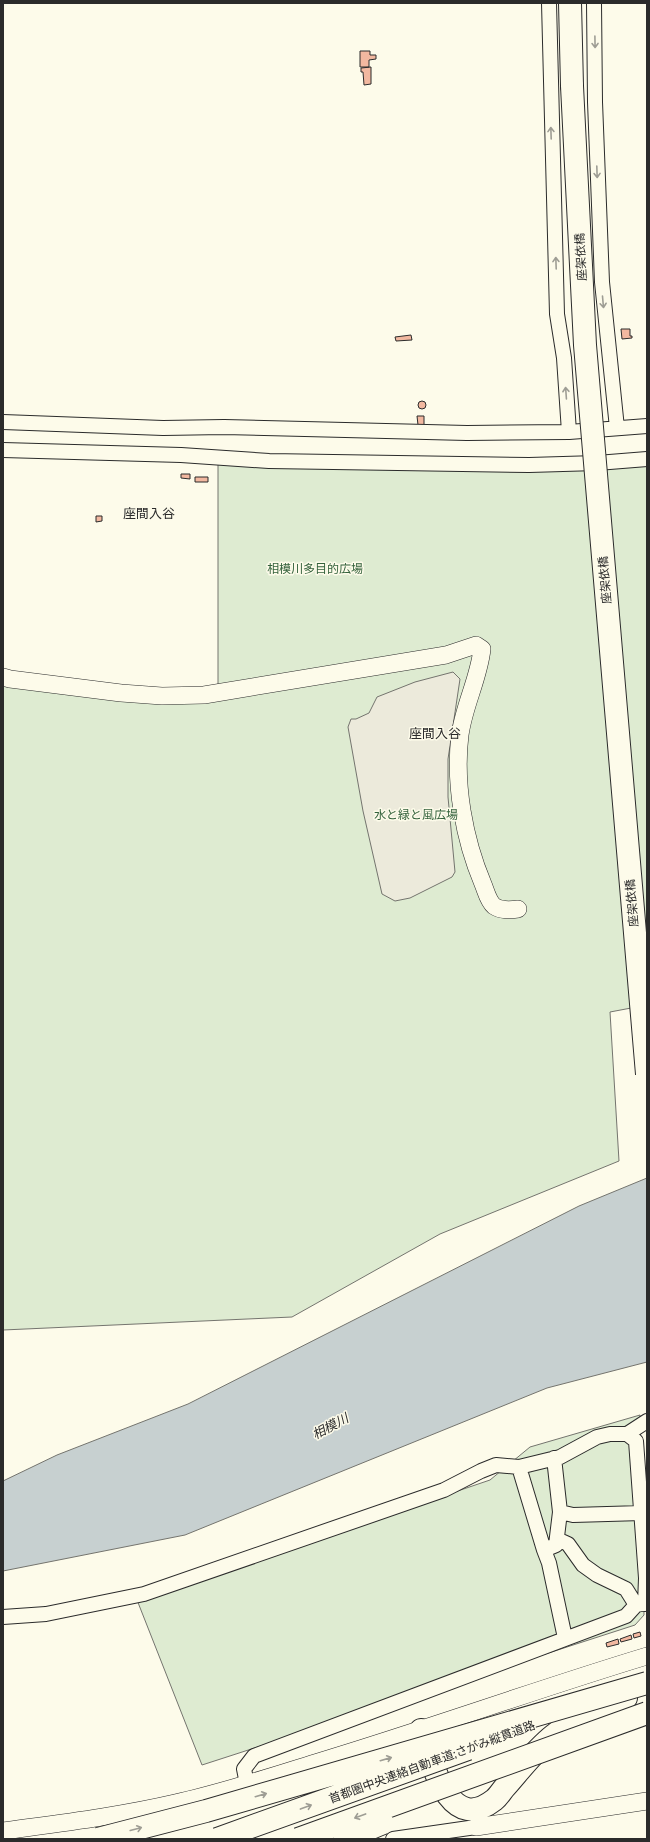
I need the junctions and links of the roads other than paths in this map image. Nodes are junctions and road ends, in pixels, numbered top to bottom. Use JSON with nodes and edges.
{"nodes":[{"id":1,"x":549,"y":3,"type":"edge"},
{"id":2,"x":570,"y":3,"type":"edge"},
{"id":3,"x":594,"y":3,"type":"edge"},
{"id":4,"x":3,"y":422,"type":"edge"},
{"id":5,"x":647,"y":426,"type":"edge"},
{"id":6,"x":617,"y":428,"type":"junction"},
{"id":7,"x":569,"y":432,"type":"junction"},
{"id":8,"x":3,"y":450,"type":"edge"},
{"id":9,"x":647,"y":459,"type":"edge"},
{"id":10,"x":3,"y":677,"type":"edge"},
{"id":11,"x":518,"y":909,"type":"dead end"},
{"id":12,"x":647,"y":1074,"type":"edge"},
{"id":13,"x":647,"y":1421,"type":"edge"},
{"id":14,"x":627,"y":1434,"type":"junction"},
{"id":15,"x":642,"y":1455,"type":"edge"},
{"id":16,"x":554,"y":1458,"type":"junction"},
{"id":17,"x":519,"y":1467,"type":"junction"},
{"id":18,"x":560,"y":1512,"type":"junction"},
{"id":19,"x":642,"y":1513,"type":"junction"},
{"id":20,"x":557,"y":1539,"type":"junction"},
{"id":21,"x":544,"y":1550,"type":"junction"},
{"id":22,"x":643,"y":1604,"type":"edge"},
{"id":23,"x":3,"y":1617,"type":"edge"},
{"id":24,"x":565,"y":1638,"type":"junction"},
{"id":25,"x":647,"y":1656,"type":"edge"},
{"id":26,"x":647,"y":1684,"type":"edge"},
{"id":27,"x":647,"y":1690,"type":"edge"},
{"id":28,"x":647,"y":1713,"type":"edge"},
{"id":29,"x":606,"y":1727,"type":"junction"},
{"id":30,"x":421,"y":1730,"type":"junction"},
{"id":31,"x":247,"y":1784,"type":"junction"},
{"id":32,"x":647,"y":1801,"type":"edge"},
{"id":33,"x":105,"y":1816,"type":"junction"},
{"id":34,"x":476,"y":1827,"type":"joint"},
{"id":35,"x":3,"y":1831,"type":"edge"},
{"id":36,"x":98,"y":1839,"type":"edge"},
{"id":37,"x":106,"y":1839,"type":"edge"},
{"id":38,"x":113,"y":1839,"type":"edge"},
{"id":39,"x":216,"y":1839,"type":"edge"},
{"id":40,"x":298,"y":1839,"type":"edge"},
{"id":41,"x":345,"y":1839,"type":"edge"},
{"id":42,"x":393,"y":1839,"type":"edge"}],
"edges":[{"from":7,"to":1,"type":"street","one_way":true},
{"from":2,"to":12,"type":"main road","name":"座架依橋","bridge":true},
{"from":3,"to":6,"type":"street","one_way":true},
{"from":4,"to":7,"type":"street"},
{"from":5,"to":6,"type":"street"},
{"from":6,"to":7,"type":"street"},
{"from":8,"to":9,"type":"street"},
{"from":10,"to":11,"type":"street"},
{"from":13,"to":14,"type":"street"},
{"from":14,"to":15,"type":"street"},
{"from":14,"to":16,"type":"street"},
{"from":15,"to":19,"type":"street"},
{"from":16,"to":17,"type":"street"},
{"from":16,"to":18,"type":"street"},
{"from":17,"to":21,"type":"street"},
{"from":17,"to":23,"type":"street"},
{"from":18,"to":19,"type":"street"},
{"from":18,"to":20,"type":"street"},
{"from":19,"to":22,"type":"street"},
{"from":20,"to":21,"type":"street"},
{"from":20,"to":22,"type":"street"},
{"from":21,"to":24,"type":"street"},
{"from":22,"to":24,"type":"street"},
{"from":24,"to":31,"type":"street"},
{"from":25,"to":30,"type":"street"},
{"from":36,"to":26,"type":"main road","one_way":true,"bridge":true},
{"from":39,"to":26,"type":"main road","name":"首都圏中央連絡自動車道;さがみ縦貫道路","one_way":true,"bridge":true},
{"from":27,"to":30,"type":"main road","bridge":true},
{"from":28,"to":29,"type":"main road","bridge":true},
{"from":29,"to":40,"type":"main road","one_way":true,"bridge":true},
{"from":29,"to":41,"type":"main road","bridge":true},
{"from":30,"to":31,"type":"street"},
{"from":31,"to":33,"type":"street"},
{"from":32,"to":34,"type":"street"},
{"from":33,"to":35,"type":"street"},
{"from":33,"to":37,"type":"street"},
{"from":33,"to":38,"type":"street"},
{"from":34,"to":42,"type":"street"}]}
